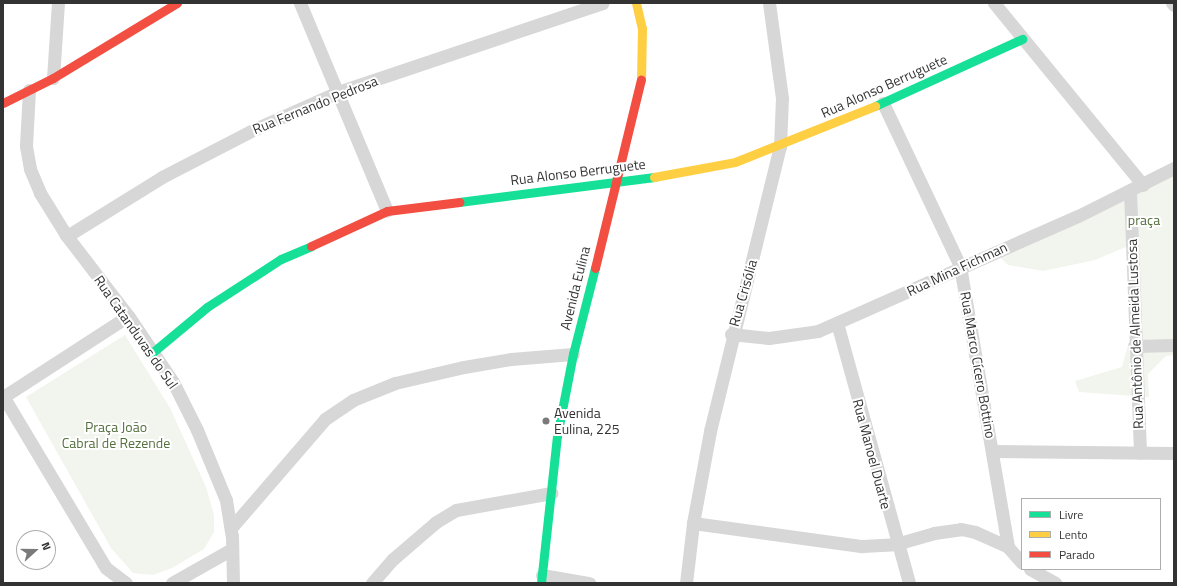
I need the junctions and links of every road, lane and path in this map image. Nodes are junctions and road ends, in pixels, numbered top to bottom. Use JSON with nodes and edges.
{"nodes":[{"id":1,"x":58,"y":3,"type":"edge"},
{"id":2,"x":177,"y":3,"type":"edge"},
{"id":3,"x":300,"y":3,"type":"edge"},
{"id":4,"x":602,"y":3,"type":"edge"},
{"id":5,"x":636,"y":3,"type":"edge"},
{"id":6,"x":769,"y":3,"type":"edge"},
{"id":7,"x":994,"y":3,"type":"edge"},
{"id":8,"x":1022,"y":39,"type":"junction"},
{"id":9,"x":52,"y":78,"type":"junction"},
{"id":10,"x":29,"y":90,"type":"junction"},
{"id":11,"x":338,"y":92,"type":"junction"},
{"id":12,"x":3,"y":103,"type":"edge"},
{"id":13,"x":883,"y":103,"type":"junction"},
{"id":14,"x":780,"y":146,"type":"junction"},
{"id":15,"x":1174,"y":168,"type":"edge"},
{"id":16,"x":614,"y":184,"type":"junction"},
{"id":17,"x":1143,"y":185,"type":"junction"},
{"id":18,"x":1130,"y":191,"type":"junction"},
{"id":19,"x":387,"y":211,"type":"junction"},
{"id":20,"x":67,"y":236,"type":"junction"},
{"id":21,"x":960,"y":266,"type":"junction"},
{"id":22,"x":128,"y":316,"type":"junction"},
{"id":23,"x":837,"y":324,"type":"junction"},
{"id":24,"x":731,"y":334,"type":"junction"},
{"id":25,"x":1174,"y":345,"type":"edge"},
{"id":26,"x":1134,"y":346,"type":"junction"},
{"id":27,"x":153,"y":352,"type":"junction"},
{"id":28,"x":573,"y":354,"type":"junction"},
{"id":29,"x":3,"y":396,"type":"edge"},
{"id":30,"x":992,"y":451,"type":"junction"},
{"id":31,"x":1140,"y":452,"type":"junction"},
{"id":32,"x":1174,"y":453,"type":"edge"},
{"id":33,"x":551,"y":493,"type":"junction"},
{"id":34,"x":693,"y":524,"type":"junction"},
{"id":35,"x":231,"y":528,"type":"junction"},
{"id":36,"x":896,"y":544,"type":"junction"},
{"id":37,"x":1008,"y":547,"type":"junction"},
{"id":38,"x":232,"y":549,"type":"junction"},
{"id":39,"x":1021,"y":562,"type":"edge"},
{"id":40,"x":1032,"y":570,"type":"edge"},
{"id":41,"x":541,"y":579,"type":"edge"},
{"id":42,"x":126,"y":583,"type":"edge"},
{"id":43,"x":172,"y":583,"type":"edge"},
{"id":44,"x":233,"y":583,"type":"edge"},
{"id":45,"x":372,"y":583,"type":"edge"},
{"id":46,"x":589,"y":583,"type":"edge"},
{"id":47,"x":686,"y":583,"type":"edge"},
{"id":48,"x":909,"y":583,"type":"edge"},
{"id":49,"x":1055,"y":583,"type":"edge"}],
"edges":[{"from":1,"to":9,"type":"street"},
{"from":2,"to":9,"type":"street"},
{"from":3,"to":11,"type":"street"},
{"from":4,"to":11,"type":"street","name":"Rua Fernando Pedrosa"},
{"from":5,"to":16,"type":"street","name":"Avenida Eulina"},
{"from":6,"to":14,"type":"street","name":"Rua Crisólia"},
{"from":7,"to":8,"type":"street"},
{"from":8,"to":13,"type":"street","name":"Rua Alonso Berruguete"},
{"from":8,"to":17,"type":"street"},
{"from":9,"to":10,"type":"street"},
{"from":10,"to":12,"type":"street"},
{"from":10,"to":20,"type":"street","name":"Rua Catanduvas do Sul"},
{"from":11,"to":19,"type":"street"},
{"from":11,"to":20,"type":"street","name":"Rua Fernando Pedrosa"},
{"from":13,"to":14,"type":"street","name":"Rua Alonso Berruguete"},
{"from":13,"to":21,"type":"street","name":"Rua Marco Cícero Bottino"},
{"from":14,"to":16,"type":"street","name":"Rua Alonso Berruguete"},
{"from":14,"to":24,"type":"street","name":"Rua Crisólia"},
{"from":15,"to":17,"type":"street","name":"Rua Mina Fichman"},
{"from":16,"to":19,"type":"street","name":"Rua Alonso Berruguete"},
{"from":16,"to":28,"type":"street","name":"Avenida Eulina"},
{"from":17,"to":18,"type":"street","name":"Rua Mina Fichman"},
{"from":18,"to":21,"type":"street","name":"Rua Mina Fichman"},
{"from":18,"to":26,"type":"street","name":"Rua Antônio de Almeida Lustosa"},
{"from":19,"to":27,"type":"street","name":"Rua Alonso Berruguete"},
{"from":20,"to":22,"type":"street","name":"Rua Catanduvas do Sul"},
{"from":21,"to":23,"type":"street","name":"Rua Mina Fichman"},
{"from":21,"to":30,"type":"street","name":"Rua Marco Cícero Bottino"},
{"from":22,"to":27,"type":"street","name":"Rua Catanduvas do Sul"},
{"from":22,"to":29,"type":"street"},
{"from":23,"to":24,"type":"street","name":"Rua Mina Fichman"},
{"from":23,"to":36,"type":"street","name":"Rua Manoel Duarte"},
{"from":24,"to":34,"type":"street","name":"Rua Crisólia"},
{"from":25,"to":26,"type":"street"},
{"from":26,"to":31,"type":"street","name":"Rua Antônio de Almeida Lustosa"},
{"from":27,"to":35,"type":"street","name":"Rua Catanduvas do Sul"},
{"from":28,"to":33,"type":"street","name":"Avenida Eulina"},
{"from":28,"to":35,"type":"street"},
{"from":29,"to":42,"type":"street"},
{"from":30,"to":31,"type":"street"},
{"from":30,"to":37,"type":"street","name":"Rua Marco Cícero Bottino"},
{"from":31,"to":32,"type":"street"},
{"from":33,"to":41,"type":"street","name":"Avenida Eulina"},
{"from":33,"to":45,"type":"street"},
{"from":34,"to":36,"type":"street"},
{"from":34,"to":47,"type":"street","name":"Rua Crisólia"},
{"from":35,"to":38,"type":"street","name":"Rua Catanduvas do Sul"},
{"from":36,"to":37,"type":"street"},
{"from":36,"to":48,"type":"street","name":"Rua Manoel Duarte"},
{"from":37,"to":39,"type":"street"},
{"from":38,"to":43,"type":"street"},
{"from":38,"to":44,"type":"street","name":"Rua Catanduvas do Sul"},
{"from":40,"to":49,"type":"street"},
{"from":41,"to":46,"type":"street"}]}
